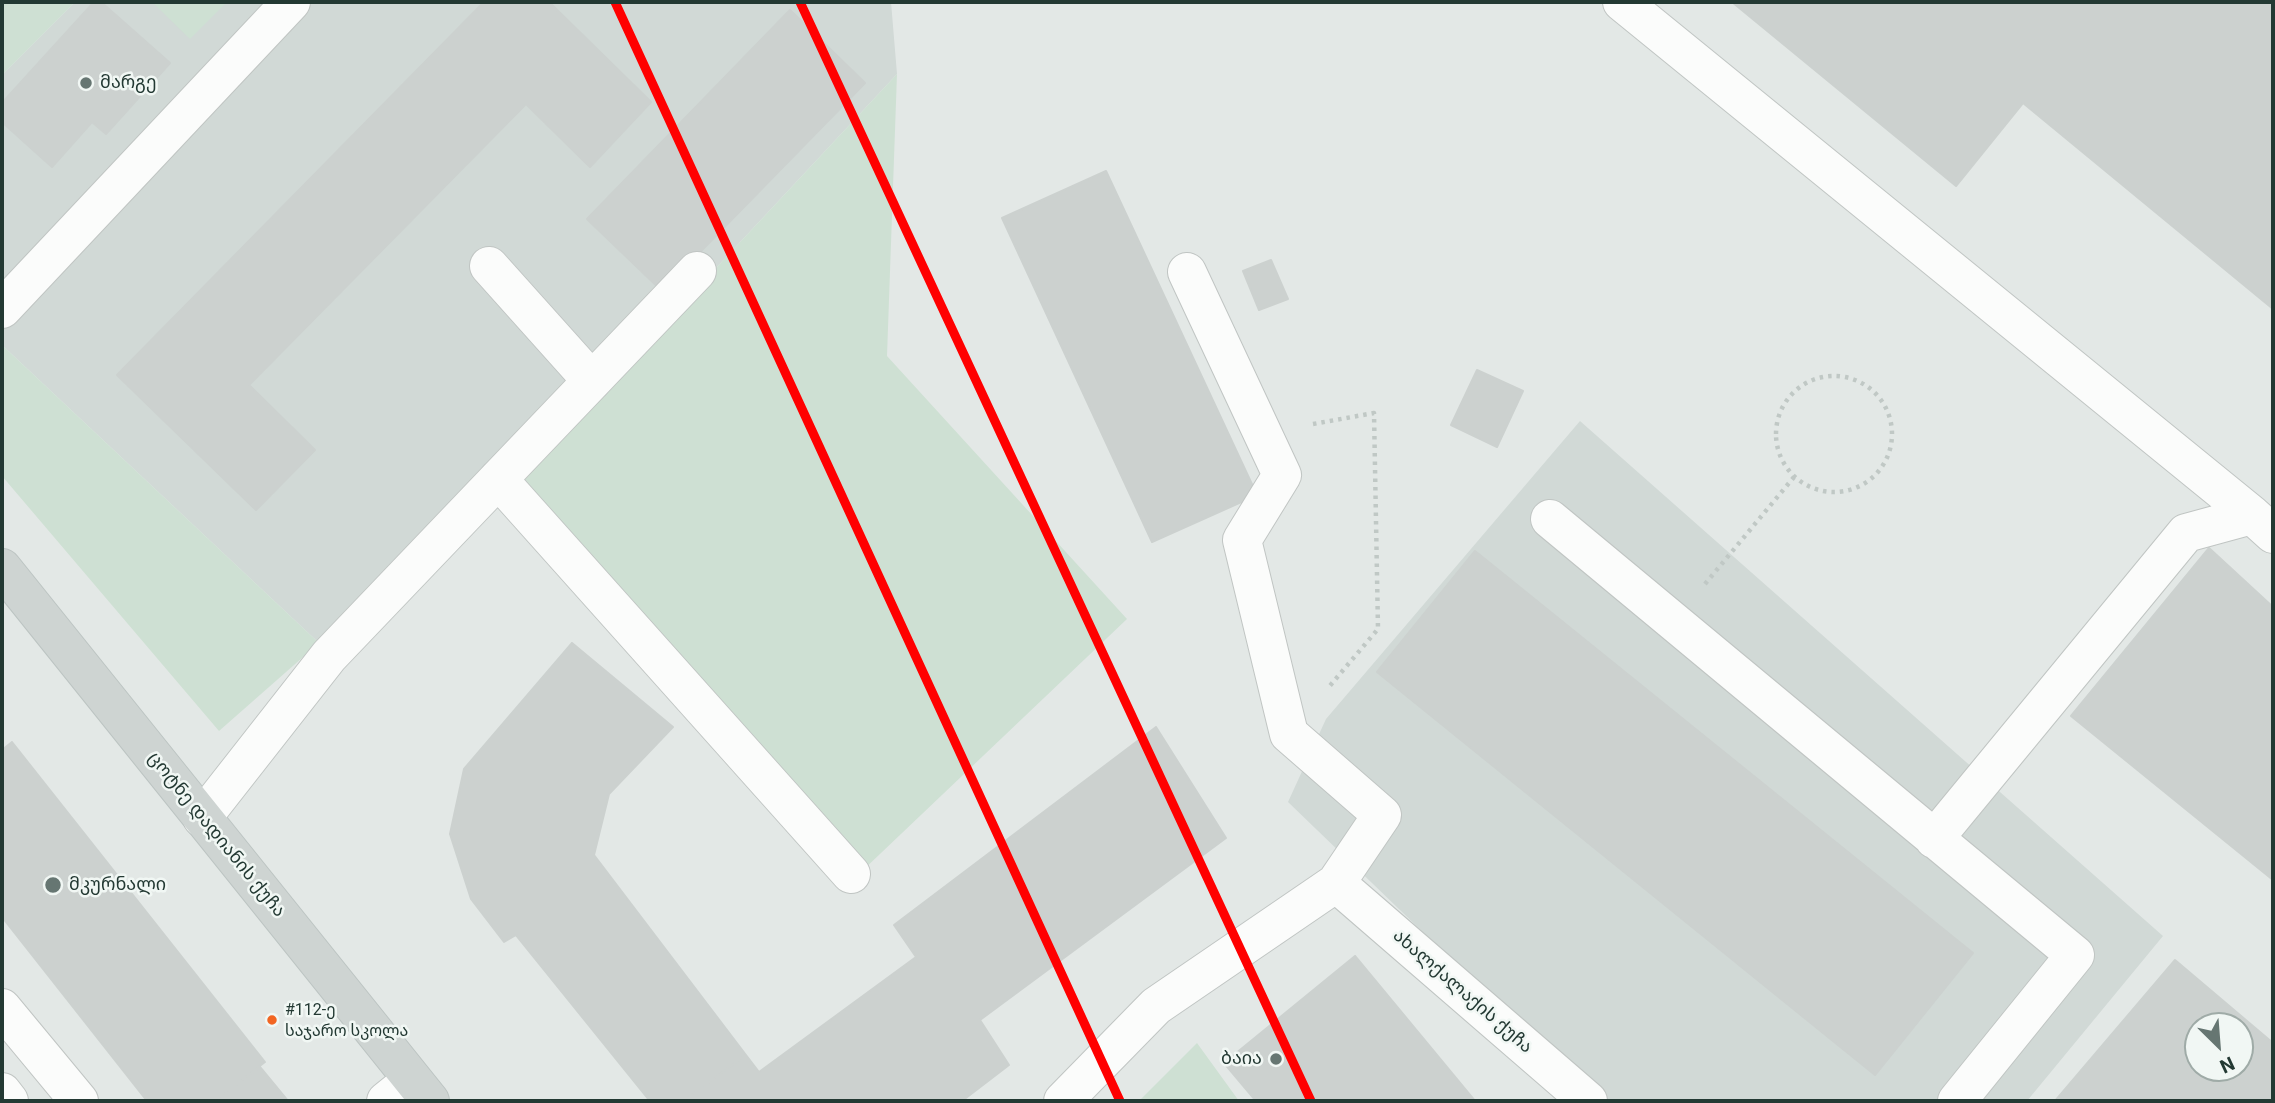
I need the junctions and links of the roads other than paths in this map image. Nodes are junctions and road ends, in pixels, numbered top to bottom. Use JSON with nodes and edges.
{"nodes":[{"id":1,"x":291,"y":2,"type":"edge"},
{"id":2,"x":1622,"y":2,"type":"edge"},
{"id":3,"x":489,"y":266,"type":"dead end"},
{"id":4,"x":697,"y":271,"type":"dead end"},
{"id":5,"x":1187,"y":272,"type":"dead end"},
{"id":6,"x":2,"y":309,"type":"edge"},
{"id":7,"x":592,"y":381,"type":"junction"},
{"id":8,"x":498,"y":480,"type":"junction"},
{"id":9,"x":1550,"y":519,"type":"dead end"},
{"id":10,"x":2262,"y":524,"type":"edge"},
{"id":11,"x":2,"y":568,"type":"edge"},
{"id":12,"x":202,"y":818,"type":"junction"},
{"id":13,"x":1934,"y":839,"type":"junction"},
{"id":14,"x":851,"y":874,"type":"dead end"},
{"id":15,"x":1336,"y":883,"type":"junction"},
{"id":16,"x":2,"y":1008,"type":"edge"},
{"id":17,"x":2,"y":1092,"type":"edge"},
{"id":18,"x":409,"y":1094,"type":"edge"},
{"id":19,"x":9,"y":1101,"type":"edge"},
{"id":20,"x":79,"y":1101,"type":"edge"},
{"id":21,"x":1063,"y":1101,"type":"edge"},
{"id":22,"x":1588,"y":1101,"type":"edge"},
{"id":23,"x":1957,"y":1101,"type":"edge"}],
"edges":[{"from":1,"to":6,"type":"street"},
{"from":2,"to":10,"type":"street"},
{"from":3,"to":7,"type":"street"},
{"from":4,"to":7,"type":"street"},
{"from":5,"to":15,"type":"street"},
{"from":7,"to":8,"type":"street"},
{"from":8,"to":12,"type":"street"},
{"from":8,"to":14,"type":"street"},
{"from":9,"to":13,"type":"street"},
{"from":10,"to":13,"type":"street"},
{"from":11,"to":12,"type":"main road","name":"ცოტნე დადიანის ქუჩა"},
{"from":12,"to":18,"type":"main road","name":"ცოტნე დადიანის ქუჩა"},
{"from":13,"to":23,"type":"street"},
{"from":15,"to":21,"type":"street"},
{"from":15,"to":22,"type":"street","name":"ახალქალაქის ქუჩა"},
{"from":16,"to":20,"type":"street"},
{"from":17,"to":19,"type":"street"}]}
